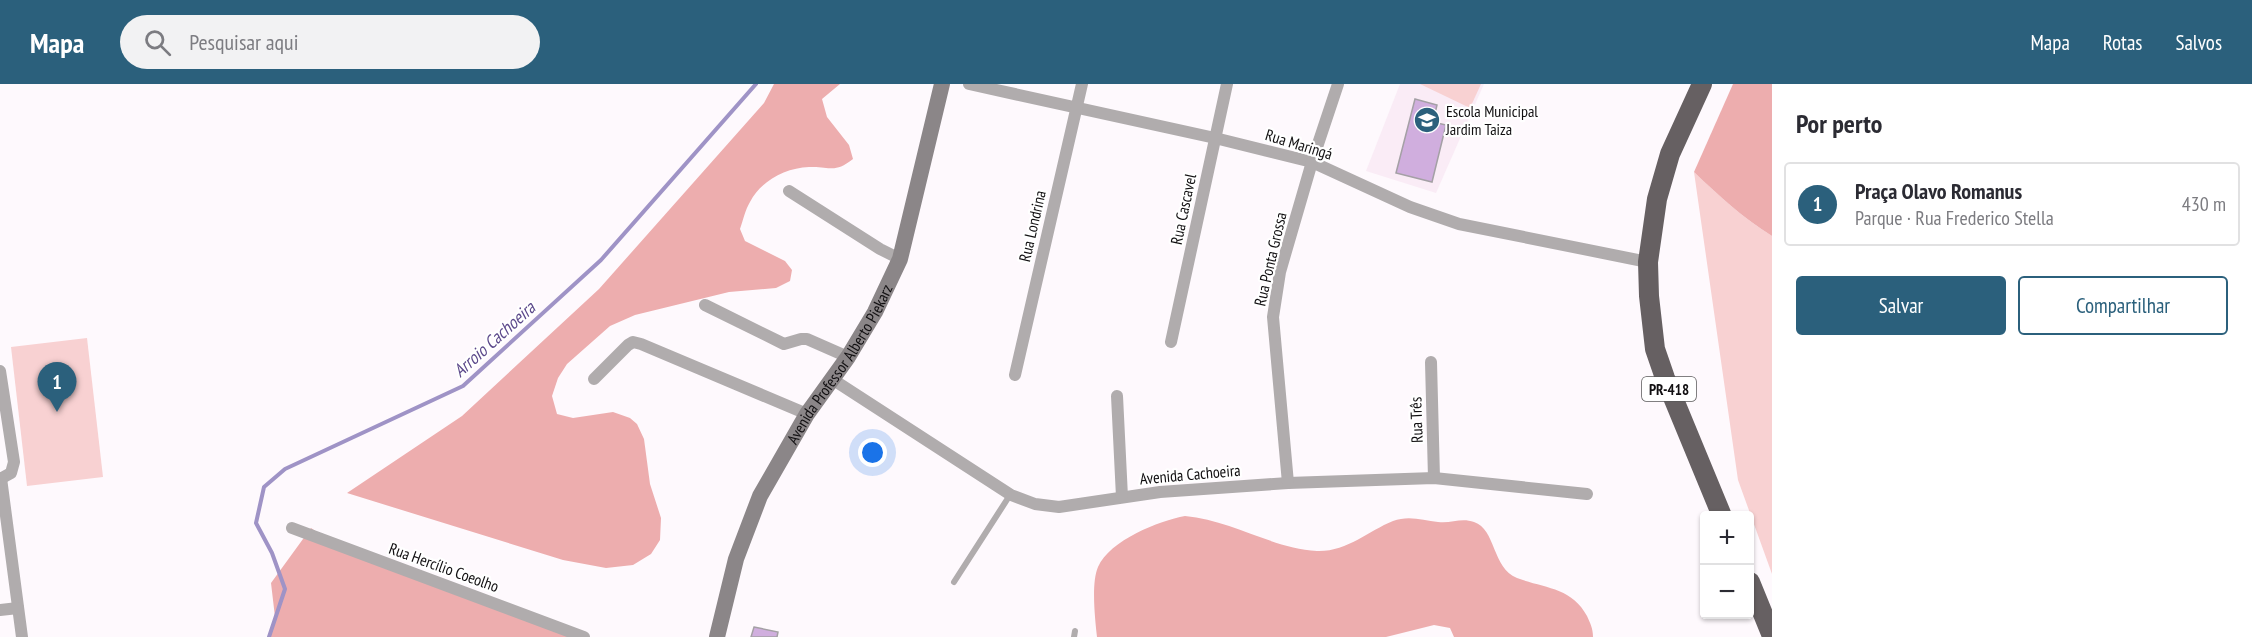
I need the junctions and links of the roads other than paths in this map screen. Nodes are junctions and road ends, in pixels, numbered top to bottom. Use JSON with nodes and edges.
{"nodes":[{"id":1,"x":942,"y":84,"type":"edge"},
{"id":2,"x":969,"y":84,"type":"edge"},
{"id":3,"x":1082,"y":84,"type":"edge"},
{"id":4,"x":1227,"y":84,"type":"edge"},
{"id":5,"x":1338,"y":84,"type":"edge"},
{"id":6,"x":1702,"y":84,"type":"edge"},
{"id":7,"x":1076,"y":108,"type":"junction"},
{"id":8,"x":1215,"y":138,"type":"junction"},
{"id":9,"x":1312,"y":162,"type":"junction"},
{"id":10,"x":789,"y":191,"type":"dead end"},
{"id":11,"x":900,"y":259,"type":"junction"},
{"id":12,"x":1648,"y":262,"type":"junction"},
{"id":13,"x":705,"y":305,"type":"dead end"},
{"id":14,"x":1171,"y":342,"type":"dead end"},
{"id":15,"x":848,"y":357,"type":"junction"},
{"id":16,"x":1431,"y":362,"type":"dead end"},
{"id":17,"x":0,"y":371,"type":"edge"},
{"id":18,"x":1015,"y":375,"type":"dead end"},
{"id":19,"x":594,"y":379,"type":"dead end"},
{"id":20,"x":832,"y":379,"type":"junction"},
{"id":21,"x":1117,"y":396,"type":"dead end"},
{"id":22,"x":807,"y":414,"type":"junction"},
{"id":23,"x":4,"y":477,"type":"edge"},
{"id":24,"x":1434,"y":478,"type":"junction"},
{"id":25,"x":1288,"y":483,"type":"junction"},
{"id":26,"x":1587,"y":494,"type":"dead end"},
{"id":27,"x":1011,"y":495,"type":"junction"},
{"id":28,"x":1122,"y":497,"type":"junction"},
{"id":29,"x":1720,"y":511,"type":"edge"},
{"id":30,"x":292,"y":528,"type":"dead end"},
{"id":31,"x":4,"y":535,"type":"edge"},
{"id":32,"x":954,"y":582,"type":"dead end"},
{"id":33,"x":1754,"y":594,"type":"edge"},
{"id":34,"x":18,"y":608,"type":"junction"},
{"id":35,"x":0,"y":610,"type":"edge"},
{"id":36,"x":1772,"y":636,"type":"edge"},
{"id":37,"x":22,"y":637,"type":"edge"},
{"id":38,"x":584,"y":637,"type":"edge"},
{"id":39,"x":717,"y":637,"type":"edge"}],
"edges":[{"from":1,"to":11,"type":"main road","name":"Avenida Professor Alberto Piekarz"},
{"from":2,"to":7,"type":"street","name":"Rua Maringá"},
{"from":3,"to":7,"type":"street","name":"Rua Londrina"},
{"from":4,"to":8,"type":"street","name":"Rua Cascavel"},
{"from":5,"to":9,"type":"street","name":"Rua Ponta Grossa"},
{"from":6,"to":12,"type":"highway","number":"PR-418"},
{"from":7,"to":8,"type":"street","name":"Rua Maringá"},
{"from":7,"to":18,"type":"street","name":"Rua Londrina"},
{"from":8,"to":9,"type":"street","name":"Rua Maringá"},
{"from":8,"to":14,"type":"street","name":"Rua Cascavel"},
{"from":9,"to":12,"type":"street","name":"Rua Maringá"},
{"from":9,"to":25,"type":"street","name":"Rua Ponta Grossa"},
{"from":10,"to":11,"type":"street"},
{"from":11,"to":15,"type":"main road","name":"Avenida Professor Alberto Piekarz"},
{"from":12,"to":29,"type":"highway","number":"PR-418"},
{"from":13,"to":15,"type":"street"},
{"from":15,"to":20,"type":"main road","name":"Avenida Professor Alberto Piekarz"},
{"from":16,"to":24,"type":"street","name":"Rua Três"},
{"from":17,"to":23,"type":"street"},
{"from":19,"to":22,"type":"street"},
{"from":20,"to":22,"type":"main road","name":"Avenida Professor Alberto Piekarz"},
{"from":20,"to":27,"type":"street","name":"Avenida Cachoeira"},
{"from":21,"to":28,"type":"street"},
{"from":22,"to":39,"type":"main road","name":"Avenida Professor Alberto Piekarz"},
{"from":23,"to":31,"type":"street"},
{"from":24,"to":25,"type":"street","name":"Avenida Cachoeira"},
{"from":24,"to":26,"type":"street","name":"Avenida Cachoeira"},
{"from":25,"to":28,"type":"street","name":"Avenida Cachoeira"},
{"from":27,"to":28,"type":"street","name":"Avenida Cachoeira"},
{"from":27,"to":32,"type":"lane"},
{"from":30,"to":38,"type":"street","name":"Rua Hercílio Coeolho"},
{"from":31,"to":34,"type":"street"},
{"from":33,"to":36,"type":"highway"},
{"from":34,"to":35,"type":"street"},
{"from":34,"to":37,"type":"street"}]}
